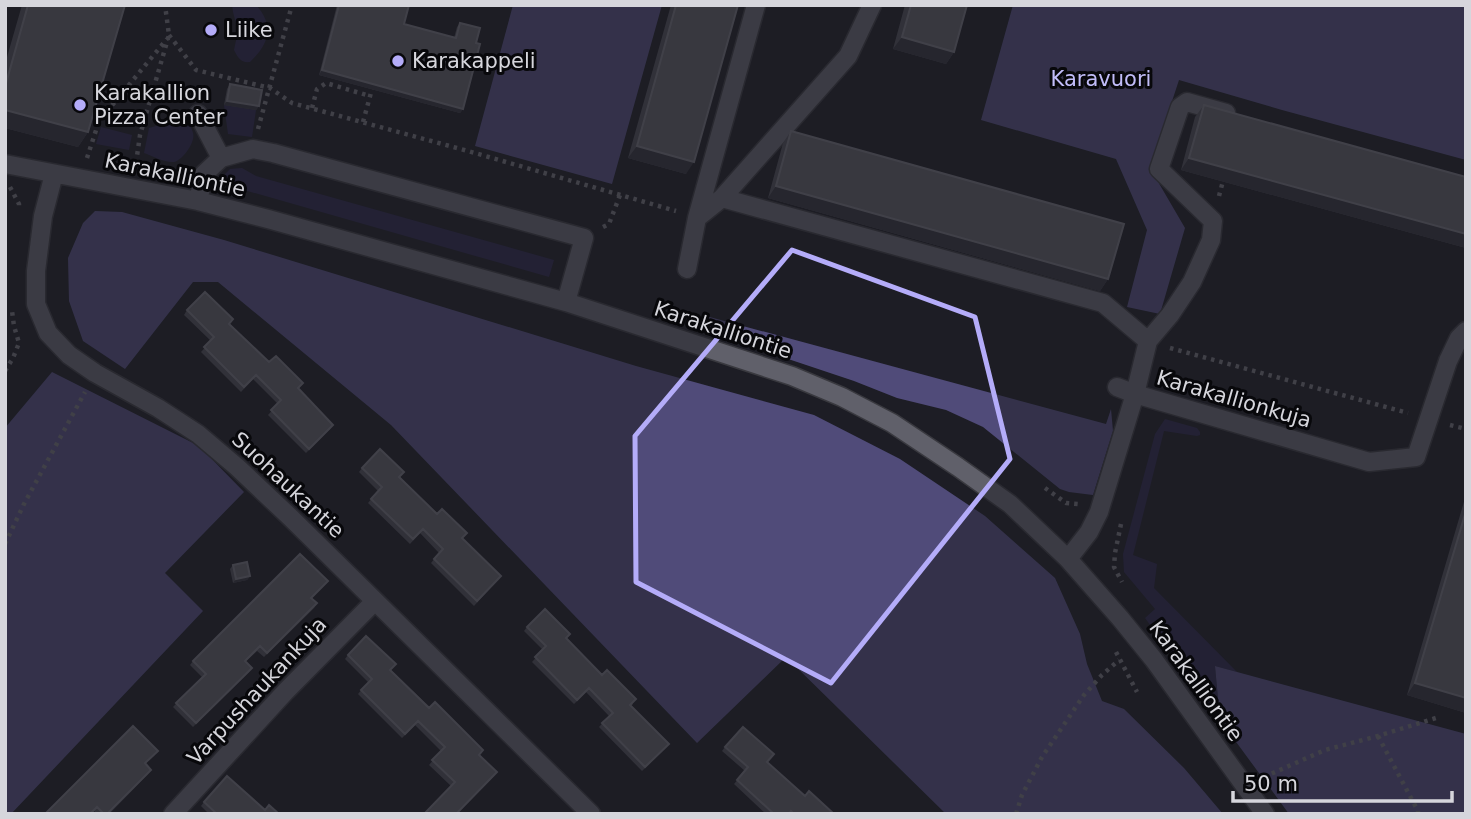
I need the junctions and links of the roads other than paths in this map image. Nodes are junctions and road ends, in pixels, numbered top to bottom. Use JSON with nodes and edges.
{"nodes":[{"id":1,"x":756,"y":5,"type":"edge"},
{"id":2,"x":872,"y":5,"type":"edge"},
{"id":3,"x":198,"y":114,"type":"dead end"},
{"id":4,"x":1240,"y":117,"type":"edge"},
{"id":5,"x":220,"y":158,"type":"junction"},
{"id":6,"x":5,"y":164,"type":"edge"},
{"id":7,"x":54,"y":174,"type":"junction"},
{"id":8,"x":722,"y":198,"type":"junction"},
{"id":9,"x":198,"y":201,"type":"junction"},
{"id":10,"x":697,"y":218,"type":"junction"},
{"id":11,"x":687,"y":269,"type":"dead end"},
{"id":12,"x":566,"y":303,"type":"junction"},
{"id":13,"x":1466,"y":331,"type":"edge"},
{"id":14,"x":1148,"y":341,"type":"junction"},
{"id":15,"x":1117,"y":387,"type":"dead end"},
{"id":16,"x":1135,"y":394,"type":"junction"},
{"id":17,"x":1068,"y":559,"type":"junction"},
{"id":18,"x":375,"y":601,"type":"junction"},
{"id":19,"x":173,"y":814,"type":"edge"},
{"id":20,"x":591,"y":814,"type":"edge"},
{"id":21,"x":1265,"y":814,"type":"edge"}],
"edges":[{"from":1,"to":10,"type":"street"},
{"from":2,"to":8,"type":"street"},
{"from":3,"to":5,"type":"street"},
{"from":4,"to":14,"type":"street"},
{"from":5,"to":9,"type":"street"},
{"from":5,"to":12,"type":"street"},
{"from":6,"to":7,"type":"street","name":"Karakalliontie"},
{"from":7,"to":9,"type":"street","name":"Karakalliontie"},
{"from":7,"to":18,"type":"street","name":"Suohaukantie"},
{"from":8,"to":10,"type":"street"},
{"from":8,"to":14,"type":"street"},
{"from":9,"to":12,"type":"street","name":"Karakalliontie"},
{"from":10,"to":11,"type":"street"},
{"from":12,"to":17,"type":"street","name":"Karakalliontie"},
{"from":13,"to":16,"type":"street","name":"Karakallionkuja"},
{"from":14,"to":16,"type":"street"},
{"from":15,"to":16,"type":"street"},
{"from":16,"to":17,"type":"street","name":"Karakallionkuja"},
{"from":17,"to":21,"type":"street","name":"Karakalliontie"},
{"from":18,"to":19,"type":"street","name":"Varpushaukankuja"},
{"from":18,"to":20,"type":"street","name":"Suohaukantie"}]}
